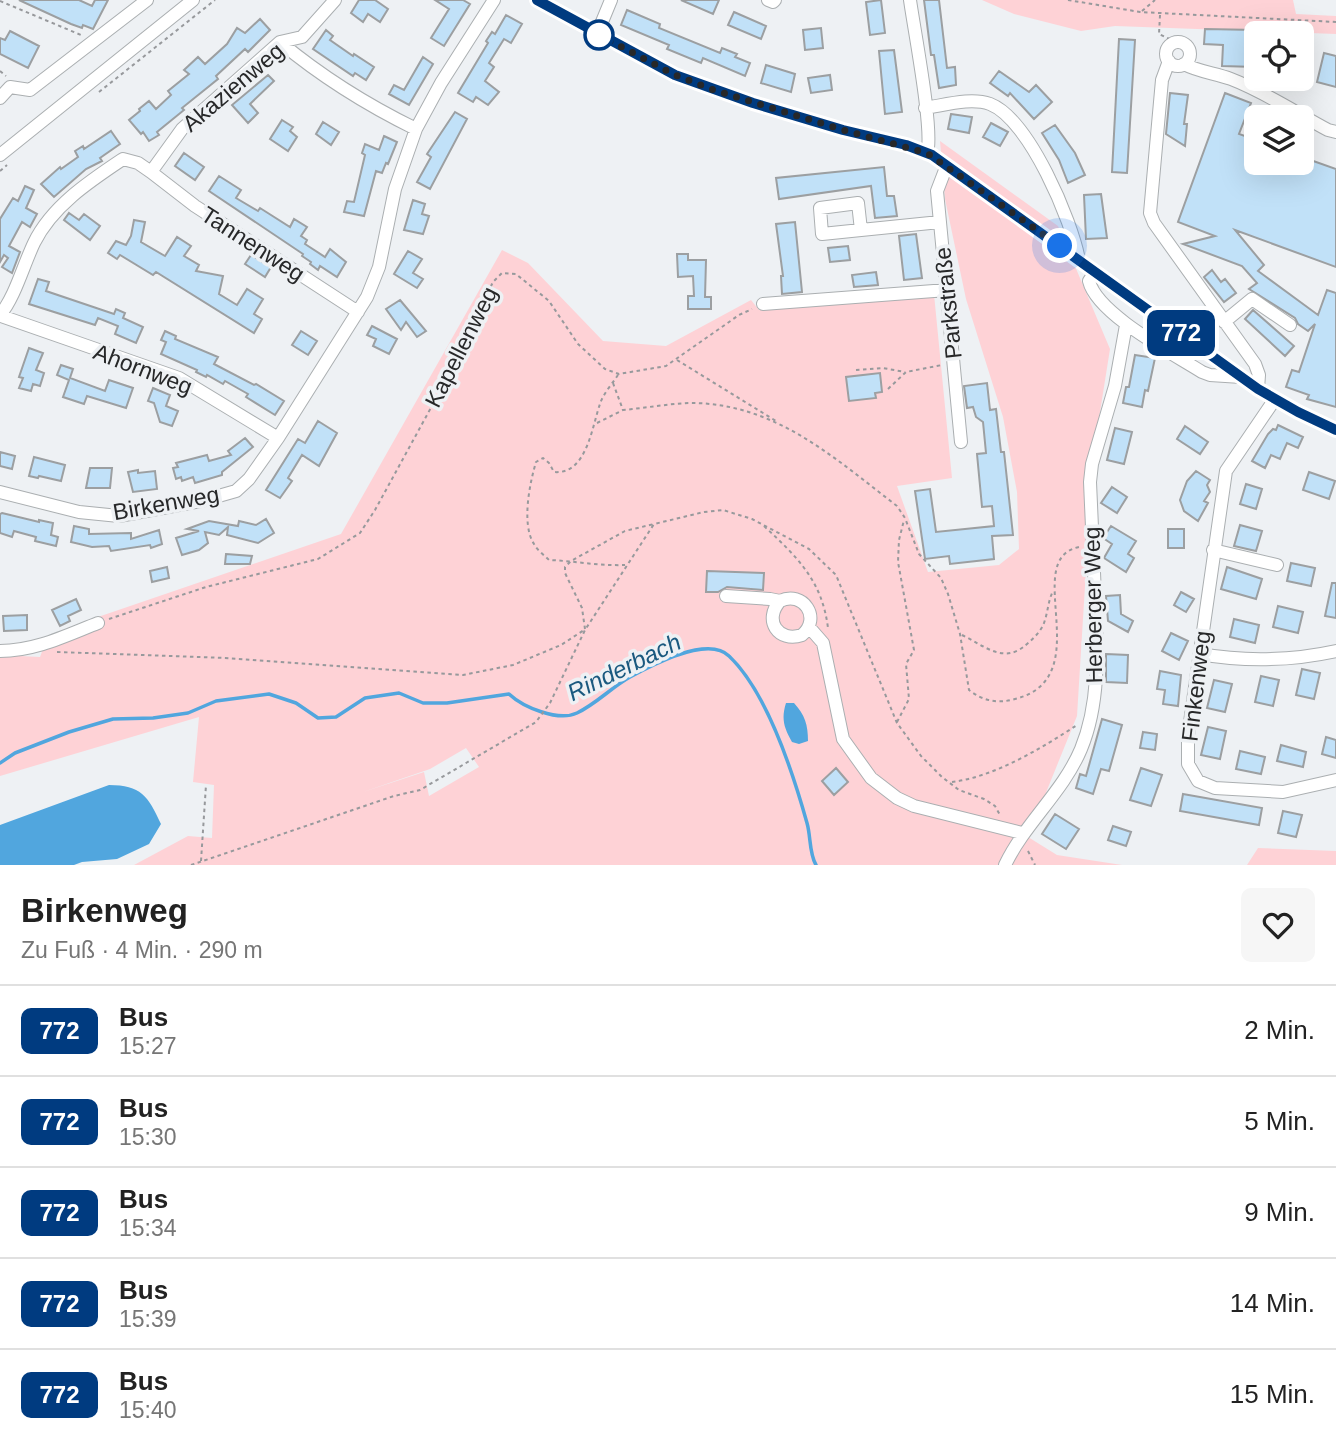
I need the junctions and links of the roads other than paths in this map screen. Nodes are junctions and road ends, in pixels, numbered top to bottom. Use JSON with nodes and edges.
{"nodes":[{"id":1,"x":147,"y":0,"type":"edge"},
{"id":2,"x":193,"y":0,"type":"edge"},
{"id":3,"x":335,"y":0,"type":"edge"},
{"id":4,"x":494,"y":0,"type":"edge"},
{"id":5,"x":537,"y":0,"type":"edge"},
{"id":6,"x":611,"y":0,"type":"edge"},
{"id":7,"x":768,"y":0,"type":"edge"},
{"id":8,"x":775,"y":0,"type":"edge"},
{"id":9,"x":910,"y":0,"type":"edge"},
{"id":10,"x":597,"y":34,"type":"junction"},
{"id":11,"x":281,"y":42,"type":"junction"},
{"id":12,"x":1169,"y":61,"type":"junction"},
{"id":13,"x":1184,"y":64,"type":"junction"},
{"id":14,"x":0,"y":97,"type":"edge"},
{"id":15,"x":925,"y":108,"type":"junction"},
{"id":16,"x":416,"y":129,"type":"junction"},
{"id":17,"x":1336,"y":132,"type":"edge"},
{"id":18,"x":927,"y":153,"type":"junction"},
{"id":19,"x":5,"y":159,"type":"edge"},
{"id":20,"x":947,"y":165,"type":"junction"},
{"id":21,"x":151,"y":172,"type":"junction"},
{"id":22,"x":940,"y":222,"type":"junction"},
{"id":23,"x":860,"y":230,"type":"dead end"},
{"id":24,"x":1079,"y":260,"type":"junction"},
{"id":25,"x":1095,"y":272,"type":"junction"},
{"id":26,"x":947,"y":290,"type":"junction"},
{"id":27,"x":763,"y":304,"type":"road end"},
{"id":28,"x":358,"y":312,"type":"junction"},
{"id":29,"x":1,"y":316,"type":"edge"},
{"id":30,"x":1224,"y":322,"type":"junction"},
{"id":31,"x":1126,"y":325,"type":"junction"},
{"id":32,"x":1290,"y":325,"type":"dead end"},
{"id":33,"x":1241,"y":377,"type":"junction"},
{"id":34,"x":1258,"y":389,"type":"junction"},
{"id":35,"x":1275,"y":399,"type":"junction"},
{"id":36,"x":1336,"y":430,"type":"edge"},
{"id":37,"x":278,"y":439,"type":"junction"},
{"id":38,"x":961,"y":442,"type":"dead end"},
{"id":39,"x":0,"y":492,"type":"edge"},
{"id":40,"x":1213,"y":550,"type":"junction"},
{"id":41,"x":1277,"y":565,"type":"dead end"},
{"id":42,"x":726,"y":596,"type":"dead end"},
{"id":43,"x":780,"y":601,"type":"junction"},
{"id":44,"x":98,"y":623,"type":"road end"},
{"id":45,"x":809,"y":627,"type":"junction"},
{"id":46,"x":1336,"y":650,"type":"edge"},
{"id":47,"x":0,"y":652,"type":"edge"},
{"id":48,"x":1200,"y":654,"type":"junction"},
{"id":49,"x":1336,"y":780,"type":"edge"},
{"id":50,"x":1023,"y":833,"type":"junction"},
{"id":51,"x":1005,"y":865,"type":"edge"}],
"edges":[{"from":1,"to":14,"type":"street"},
{"from":2,"to":19,"type":"street"},
{"from":3,"to":11,"type":"street","name":"Akazienweg"},
{"from":4,"to":16,"type":"street","name":"Birkenweg"},
{"from":5,"to":10,"type":"street"},
{"from":6,"to":10,"type":"street"},
{"from":7,"to":8,"type":"street"},
{"from":9,"to":15,"type":"street"},
{"from":10,"to":18,"type":"street"},
{"from":11,"to":16,"type":"street"},
{"from":11,"to":21,"type":"street","name":"Akazienweg"},
{"from":12,"to":13,"type":"street"},
{"from":12,"to":13,"type":"street"},
{"from":12,"to":30,"type":"street"},
{"from":13,"to":17,"type":"street"},
{"from":15,"to":18,"type":"street"},
{"from":15,"to":24,"type":"street"},
{"from":16,"to":28,"type":"street","name":"Birkenweg"},
{"from":18,"to":20,"type":"street"},
{"from":20,"to":22,"type":"street","name":"Parkstraße"},
{"from":20,"to":24,"type":"street"},
{"from":21,"to":28,"type":"street","name":"Tannenweg"},
{"from":21,"to":29,"type":"street"},
{"from":22,"to":23,"type":"street"},
{"from":22,"to":26,"type":"street","name":"Parkstraße"},
{"from":24,"to":25,"type":"street"},
{"from":25,"to":31,"type":"street"},
{"from":25,"to":33,"type":"street"},
{"from":26,"to":27,"type":"street"},
{"from":26,"to":38,"type":"street","name":"Parkstraße"},
{"from":28,"to":37,"type":"street","name":"Birkenweg"},
{"from":29,"to":37,"type":"street","name":"Ahornweg"},
{"from":30,"to":32,"type":"street"},
{"from":30,"to":34,"type":"street"},
{"from":31,"to":33,"type":"street"},
{"from":31,"to":50,"type":"street","name":"Herberger Weg"},
{"from":33,"to":34,"type":"street"},
{"from":34,"to":35,"type":"street"},
{"from":35,"to":36,"type":"street"},
{"from":35,"to":40,"type":"street","name":"Finkenweg"},
{"from":37,"to":39,"type":"street","name":"Birkenweg"},
{"from":40,"to":41,"type":"street"},
{"from":40,"to":48,"type":"street","name":"Finkenweg"},
{"from":42,"to":43,"type":"street"},
{"from":43,"to":45,"type":"street"},
{"from":43,"to":45,"type":"street"},
{"from":44,"to":47,"type":"street"},
{"from":45,"to":50,"type":"street"},
{"from":46,"to":48,"type":"street"},
{"from":48,"to":49,"type":"street","name":"Finkenweg"},
{"from":50,"to":51,"type":"street","name":"Herberger Weg"}]}
